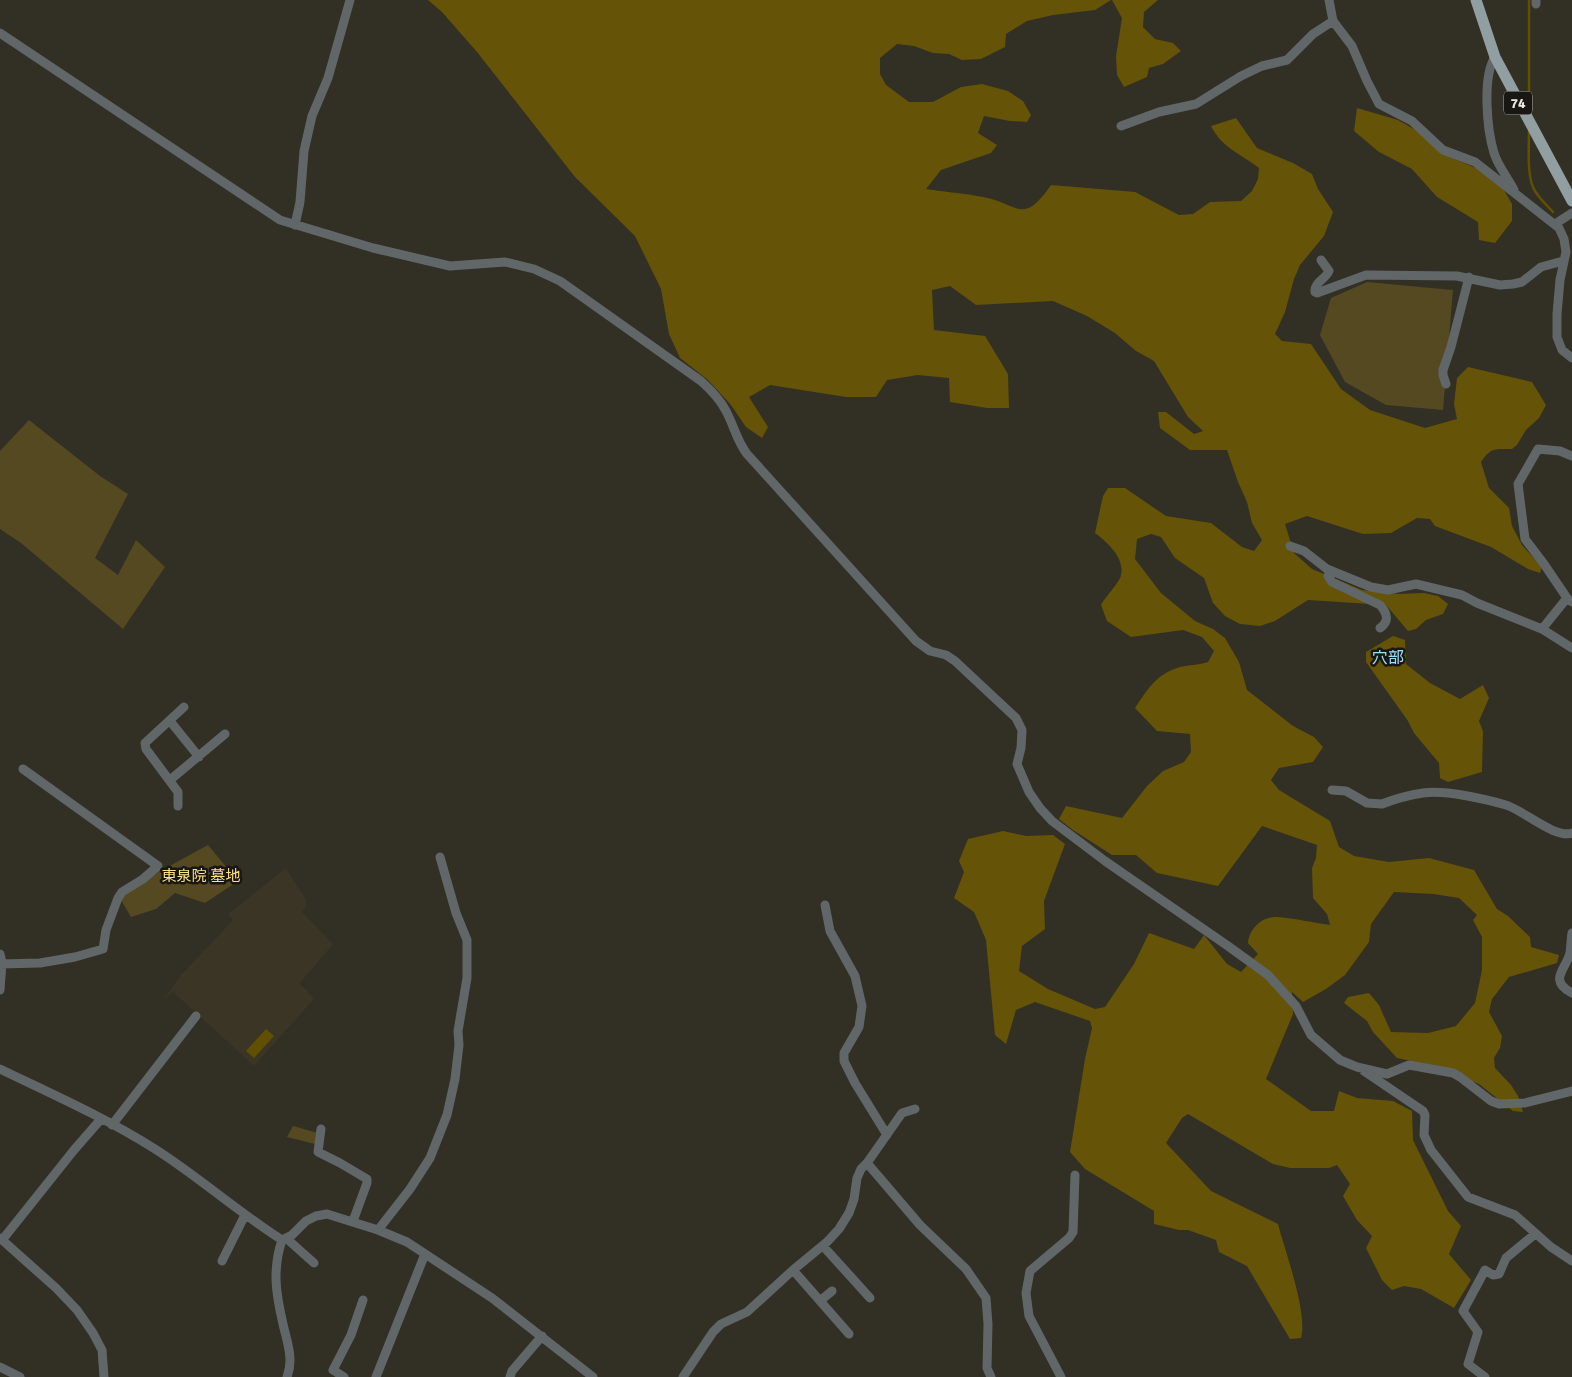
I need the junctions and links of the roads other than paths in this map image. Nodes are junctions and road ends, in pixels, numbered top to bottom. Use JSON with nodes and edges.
{"nodes":[{"id":1,"x":350,"y":0,"type":"edge"},
{"id":2,"x":1329,"y":0,"type":"edge"},
{"id":3,"x":1476,"y":0,"type":"edge"},
{"id":4,"x":1333,"y":20,"type":"junction"},
{"id":5,"x":0,"y":33,"type":"edge"},
{"id":6,"x":1495,"y":57,"type":"junction"},
{"id":7,"x":1121,"y":126,"type":"dead end"},
{"id":8,"x":1516,"y":193,"type":"junction"},
{"id":9,"x":1572,"y":201,"type":"edge"},
{"id":10,"x":1572,"y":213,"type":"edge"},
{"id":11,"x":1555,"y":224,"type":"junction"},
{"id":12,"x":296,"y":225,"type":"junction"},
{"id":13,"x":1321,"y":260,"type":"dead end"},
{"id":14,"x":1563,"y":261,"type":"junction"},
{"id":15,"x":1468,"y":278,"type":"junction"},
{"id":16,"x":1572,"y":358,"type":"edge"},
{"id":17,"x":1446,"y":384,"type":"dead end"},
{"id":18,"x":1572,"y":456,"type":"edge"},
{"id":19,"x":1290,"y":546,"type":"dead end"},
{"id":20,"x":1330,"y":570,"type":"junction"},
{"id":21,"x":1570,"y":600,"type":"edge"},
{"id":22,"x":1380,"y":628,"type":"dead end"},
{"id":23,"x":1542,"y":629,"type":"junction"},
{"id":24,"x":1572,"y":648,"type":"edge"},
{"id":25,"x":184,"y":707,"type":"dead end"},
{"id":26,"x":170,"y":721,"type":"junction"},
{"id":27,"x":225,"y":734,"type":"dead end"},
{"id":28,"x":199,"y":757,"type":"junction"},
{"id":29,"x":23,"y":769,"type":"dead end"},
{"id":30,"x":170,"y":780,"type":"junction"},
{"id":31,"x":1332,"y":790,"type":"dead end"},
{"id":32,"x":178,"y":806,"type":"dead end"},
{"id":33,"x":1572,"y":833,"type":"edge"},
{"id":34,"x":440,"y":857,"type":"dead end"},
{"id":35,"x":825,"y":905,"type":"dead end"},
{"id":36,"x":1572,"y":933,"type":"edge"},
{"id":37,"x":1,"y":960,"type":"edge"},
{"id":38,"x":0,"y":990,"type":"edge"},
{"id":39,"x":1572,"y":993,"type":"edge"},
{"id":40,"x":196,"y":1016,"type":"dead end"},
{"id":41,"x":1357,"y":1067,"type":"junction"},
{"id":42,"x":0,"y":1069,"type":"edge"},
{"id":43,"x":1572,"y":1091,"type":"edge"},
{"id":44,"x":915,"y":1109,"type":"dead end"},
{"id":45,"x":101,"y":1119,"type":"junction"},
{"id":46,"x":112,"y":1125,"type":"junction"},
{"id":47,"x":321,"y":1129,"type":"dead end"},
{"id":48,"x":887,"y":1135,"type":"junction"},
{"id":49,"x":867,"y":1163,"type":"junction"},
{"id":50,"x":1075,"y":1175,"type":"dead end"},
{"id":51,"x":245,"y":1214,"type":"junction"},
{"id":52,"x":353,"y":1221,"type":"junction"},
{"id":53,"x":378,"y":1230,"type":"junction"},
{"id":54,"x":1535,"y":1234,"type":"junction"},
{"id":55,"x":1,"y":1238,"type":"edge"},
{"id":56,"x":284,"y":1239,"type":"junction"},
{"id":57,"x":822,"y":1246,"type":"junction"},
{"id":58,"x":425,"y":1254,"type":"junction"},
{"id":59,"x":222,"y":1261,"type":"dead end"},
{"id":60,"x":1572,"y":1261,"type":"edge"},
{"id":61,"x":314,"y":1263,"type":"dead end"},
{"id":62,"x":793,"y":1270,"type":"junction"},
{"id":63,"x":832,"y":1291,"type":"dead end"},
{"id":64,"x":870,"y":1298,"type":"dead end"},
{"id":65,"x":363,"y":1300,"type":"dead end"},
{"id":66,"x":820,"y":1301,"type":"junction"},
{"id":67,"x":849,"y":1334,"type":"dead end"},
{"id":68,"x":542,"y":1336,"type":"junction"},
{"id":69,"x":0,"y":1367,"type":"edge"},
{"id":70,"x":20,"y":1377,"type":"edge"},
{"id":71,"x":104,"y":1377,"type":"edge"},
{"id":72,"x":287,"y":1377,"type":"edge"},
{"id":73,"x":344,"y":1377,"type":"edge"},
{"id":74,"x":376,"y":1377,"type":"edge"},
{"id":75,"x":510,"y":1377,"type":"edge"},
{"id":76,"x":593,"y":1377,"type":"edge"},
{"id":77,"x":683,"y":1377,"type":"edge"},
{"id":78,"x":992,"y":1377,"type":"edge"},
{"id":79,"x":1061,"y":1377,"type":"edge"},
{"id":80,"x":1485,"y":1377,"type":"edge"}],
"edges":[{"from":1,"to":12,"type":"street"},
{"from":2,"to":4,"type":"street"},
{"from":3,"to":6,"type":"main road","number":"74"},
{"from":4,"to":7,"type":"street"},
{"from":4,"to":8,"type":"street"},
{"from":5,"to":12,"type":"street"},
{"from":6,"to":8,"type":"street"},
{"from":6,"to":9,"type":"main road","number":"74"},
{"from":8,"to":11,"type":"street"},
{"from":10,"to":11,"type":"street"},
{"from":11,"to":14,"type":"street"},
{"from":12,"to":41,"type":"street"},
{"from":13,"to":15,"type":"street"},
{"from":14,"to":15,"type":"street"},
{"from":14,"to":16,"type":"street"},
{"from":15,"to":17,"type":"street"},
{"from":18,"to":21,"type":"street"},
{"from":19,"to":20,"type":"street"},
{"from":20,"to":22,"type":"street"},
{"from":20,"to":23,"type":"street"},
{"from":21,"to":23,"type":"street"},
{"from":23,"to":24,"type":"street"},
{"from":25,"to":26,"type":"street"},
{"from":26,"to":28,"type":"street"},
{"from":26,"to":30,"type":"street"},
{"from":27,"to":28,"type":"street"},
{"from":28,"to":30,"type":"street"},
{"from":29,"to":37,"type":"street"},
{"from":30,"to":32,"type":"street"},
{"from":31,"to":33,"type":"street"},
{"from":34,"to":53,"type":"street"},
{"from":35,"to":48,"type":"street"},
{"from":36,"to":39,"type":"street"},
{"from":37,"to":38,"type":"street"},
{"from":40,"to":46,"type":"street"},
{"from":41,"to":43,"type":"street"},
{"from":41,"to":54,"type":"street"},
{"from":42,"to":45,"type":"street"},
{"from":44,"to":48,"type":"street"},
{"from":45,"to":46,"type":"street"},
{"from":45,"to":55,"type":"street"},
{"from":46,"to":51,"type":"street"},
{"from":47,"to":52,"type":"street"},
{"from":48,"to":49,"type":"street"},
{"from":49,"to":57,"type":"street"},
{"from":49,"to":78,"type":"street"},
{"from":50,"to":79,"type":"street"},
{"from":51,"to":56,"type":"street"},
{"from":51,"to":59,"type":"street"},
{"from":52,"to":53,"type":"street"},
{"from":52,"to":56,"type":"street"},
{"from":53,"to":58,"type":"street"},
{"from":54,"to":60,"type":"street"},
{"from":54,"to":80,"type":"street"},
{"from":55,"to":71,"type":"street"},
{"from":56,"to":61,"type":"street"},
{"from":56,"to":72,"type":"street"},
{"from":57,"to":62,"type":"street"},
{"from":57,"to":64,"type":"street"},
{"from":58,"to":68,"type":"street"},
{"from":58,"to":74,"type":"street"},
{"from":62,"to":66,"type":"street"},
{"from":62,"to":77,"type":"street"},
{"from":63,"to":66,"type":"street"},
{"from":65,"to":73,"type":"street"},
{"from":66,"to":67,"type":"street"},
{"from":68,"to":75,"type":"street"},
{"from":68,"to":76,"type":"street"},
{"from":69,"to":70,"type":"street"}]}
